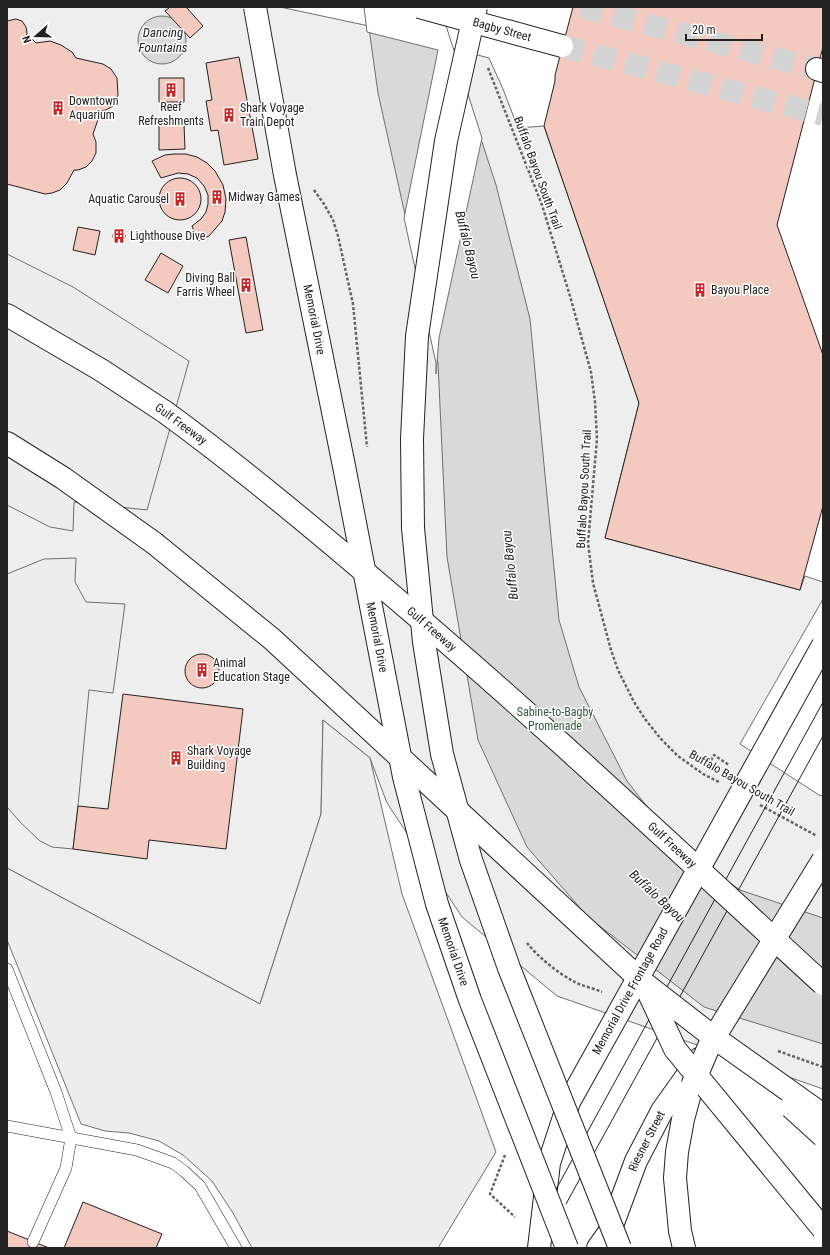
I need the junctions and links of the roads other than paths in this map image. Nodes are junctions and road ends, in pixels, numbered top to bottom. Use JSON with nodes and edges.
{"nodes":[{"id":1,"x":255,"y":7,"type":"edge"},
{"id":2,"x":419,"y":7,"type":"edge"},
{"id":3,"x":475,"y":14,"type":"edge"},
{"id":4,"x":562,"y":46,"type":"tunnel mouth"},
{"id":5,"x":7,"y":315,"type":"edge"},
{"id":6,"x":7,"y":443,"type":"edge"},
{"id":7,"x":823,"y":645,"type":"edge"},
{"id":8,"x":823,"y":860,"type":"edge"},
{"id":9,"x":8,"y":976,"type":"edge"},
{"id":10,"x":645,"y":984,"type":"junction"},
{"id":11,"x":823,"y":984,"type":"edge"},
{"id":12,"x":711,"y":1040,"type":"junction"},
{"id":13,"x":688,"y":1083,"type":"junction"},
{"id":14,"x":823,"y":1115,"type":"edge"},
{"id":15,"x":7,"y":1126,"type":"edge"},
{"id":16,"x":823,"y":1136,"type":"edge"},
{"id":17,"x":71,"y":1138,"type":"junction"},
{"id":18,"x":823,"y":1229,"type":"edge"},
{"id":19,"x":34,"y":1242,"type":"dead end"},
{"id":20,"x":236,"y":1248,"type":"edge"},
{"id":21,"x":539,"y":1248,"type":"edge"},
{"id":22,"x":567,"y":1248,"type":"edge"},
{"id":23,"x":598,"y":1248,"type":"edge"},
{"id":24,"x":620,"y":1248,"type":"edge"},
{"id":25,"x":684,"y":1248,"type":"edge"}],
"edges":[{"from":1,"to":22,"type":"main road","name":"Memorial Drive","bridge":true},
{"from":2,"to":3,"type":"main road","name":"Bagby Street","bridge":true},
{"from":3,"to":4,"type":"main road","name":"Bagby Street","bridge":true},
{"from":3,"to":24,"type":"main road","bridge":true},
{"from":5,"to":11,"type":"main road","name":"Gulf Freeway","bridge":true},
{"from":6,"to":10,"type":"main road","bridge":true},
{"from":7,"to":21,"type":"main road","name":"Memorial Drive Frontage Road","bridge":true},
{"from":8,"to":12,"type":"main road","bridge":true},
{"from":9,"to":17,"type":"lane"},
{"from":10,"to":12,"type":"main road","bridge":true},
{"from":10,"to":18,"type":"main road","bridge":true},
{"from":12,"to":13,"type":"main road","bridge":true},
{"from":12,"to":14,"type":"main road","bridge":true},
{"from":12,"to":16,"type":"main road","bridge":true},
{"from":13,"to":23,"type":"main road","name":"Riesner Street"},
{"from":13,"to":25,"type":"main road"},
{"from":15,"to":17,"type":"lane"},
{"from":17,"to":19,"type":"lane"},
{"from":17,"to":20,"type":"lane"}]}
